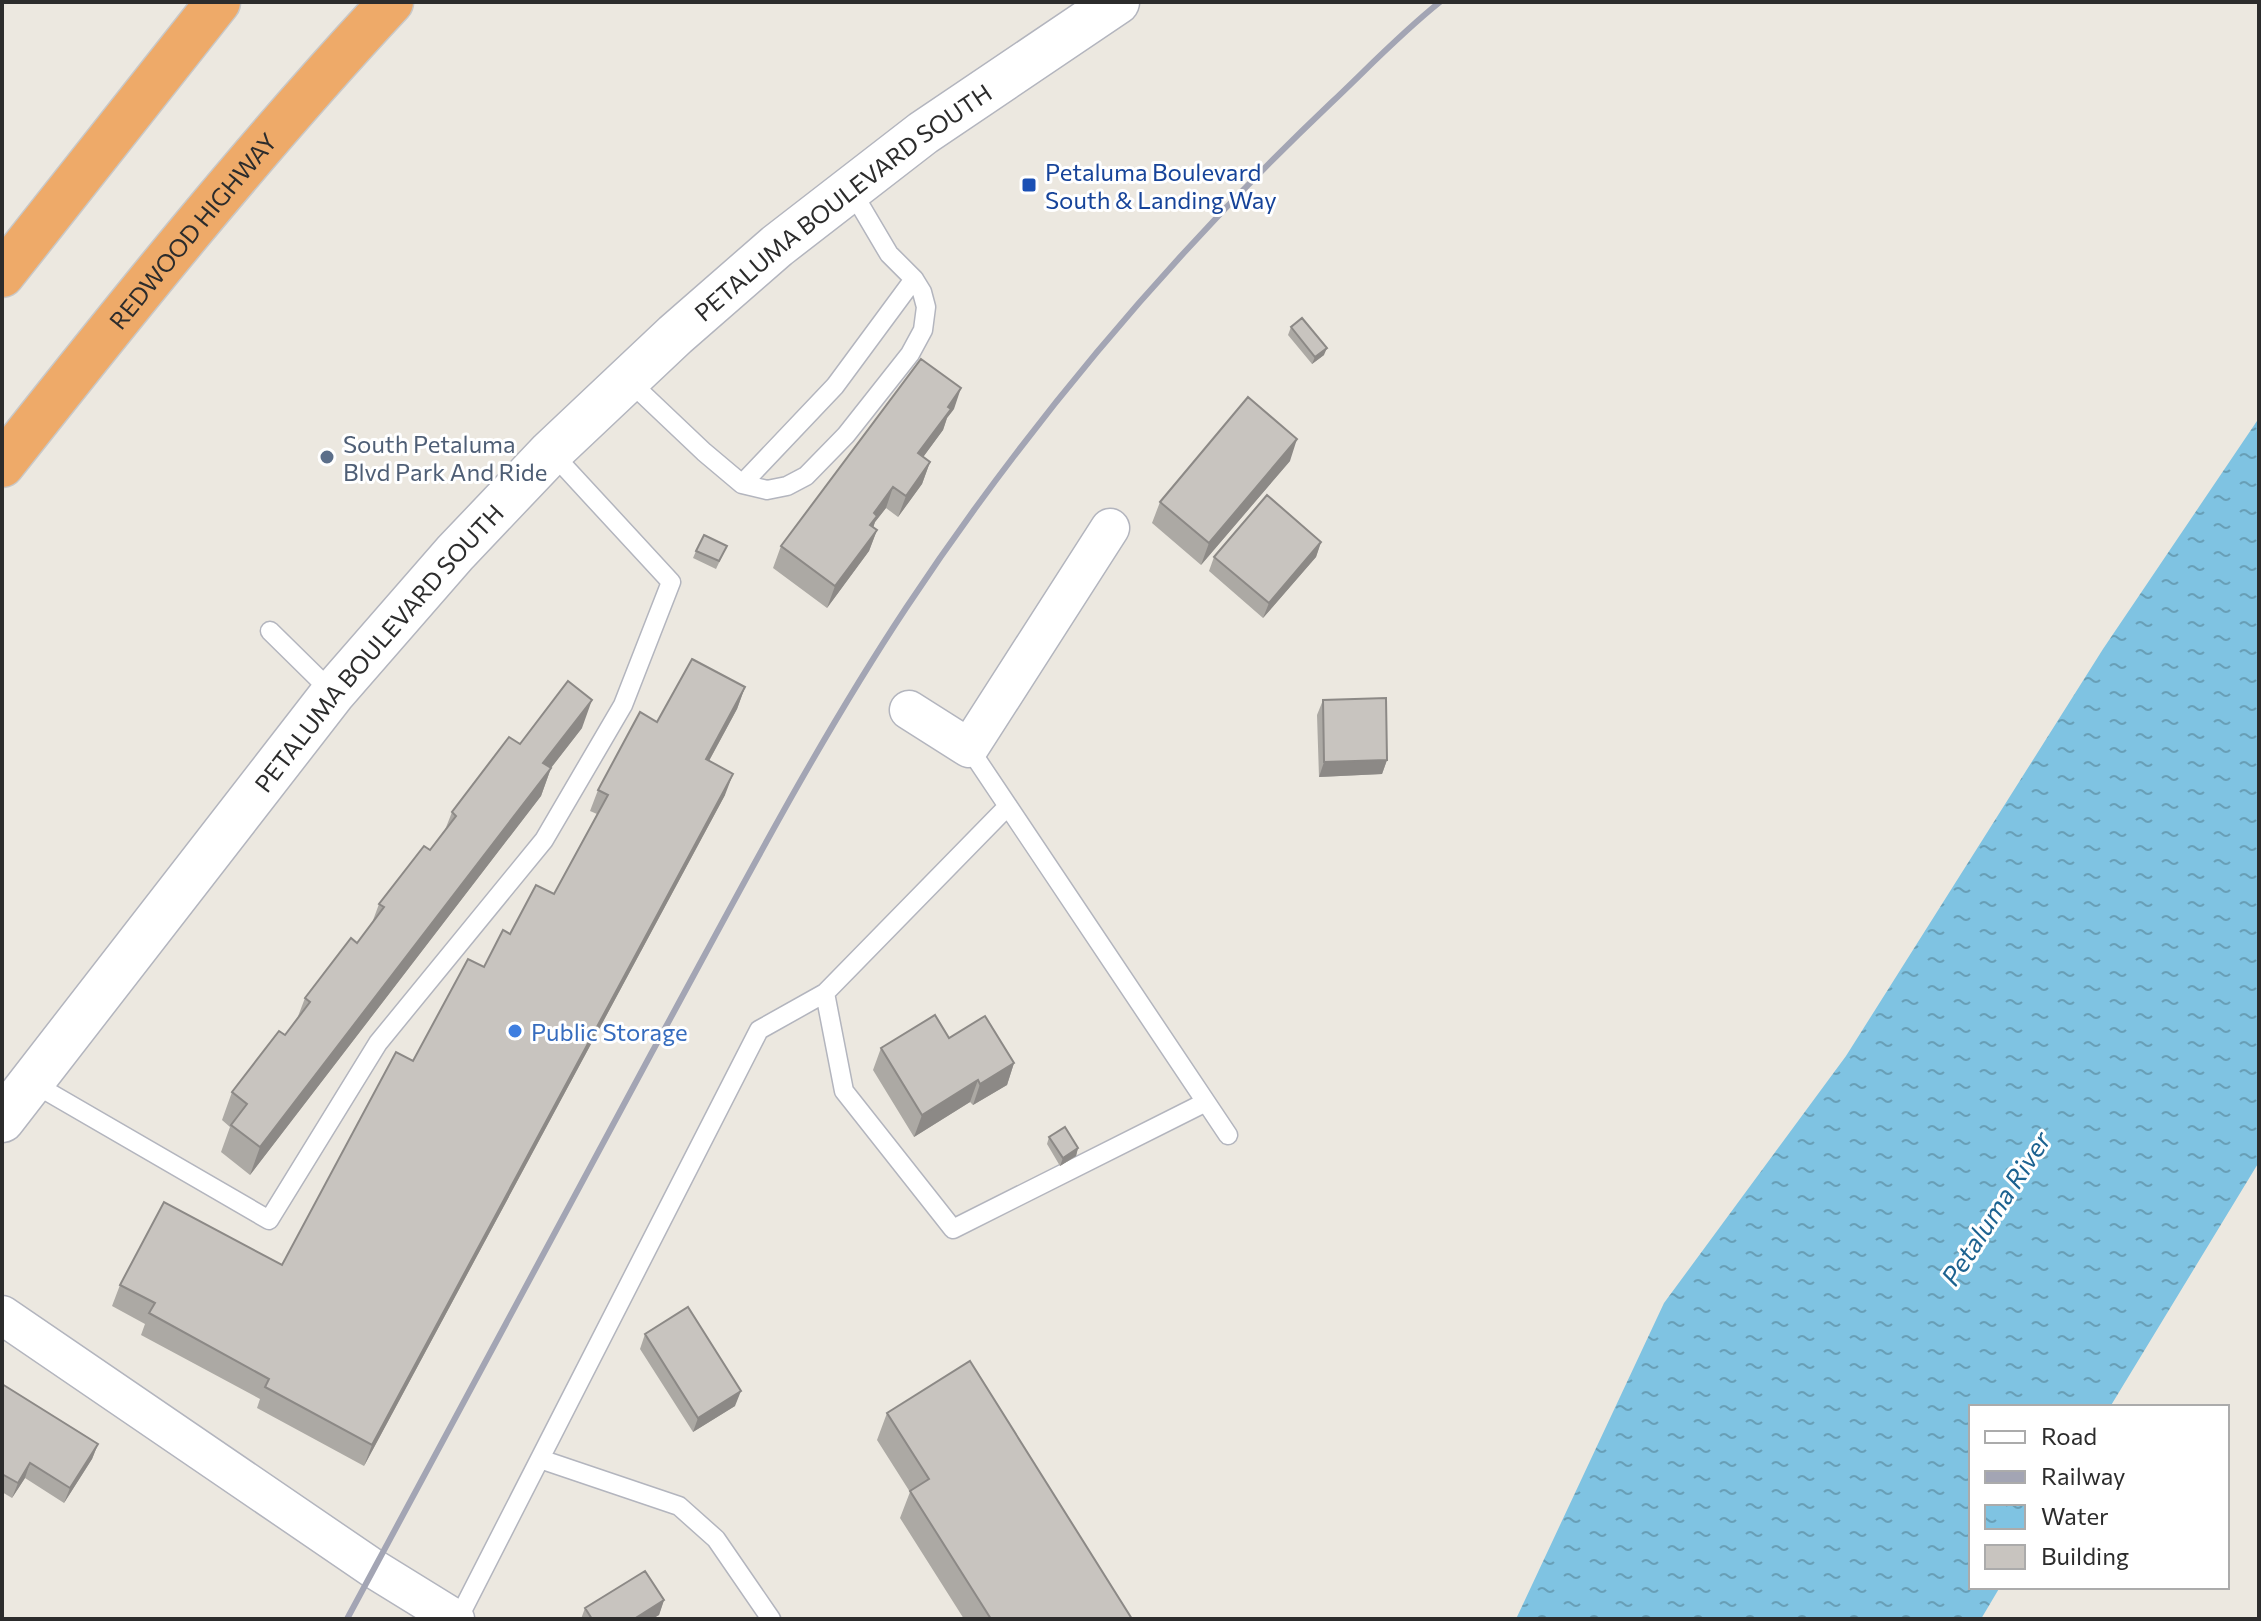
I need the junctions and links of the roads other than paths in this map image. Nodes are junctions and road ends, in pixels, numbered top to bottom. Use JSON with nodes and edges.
{"nodes":[{"id":1,"x":218,"y":2,"type":"edge"},
{"id":2,"x":391,"y":2,"type":"edge"},
{"id":3,"x":1117,"y":2,"type":"edge"},
{"id":4,"x":850,"y":187,"type":"junction"},
{"id":5,"x":2,"y":275,"type":"edge"},
{"id":6,"x":914,"y":279,"type":"junction"},
{"id":7,"x":627,"y":379,"type":"junction"},
{"id":8,"x":551,"y":452,"type":"junction"},
{"id":9,"x":2,"y":465,"type":"edge"},
{"id":10,"x":742,"y":484,"type":"junction"},
{"id":11,"x":1110,"y":528,"type":"dead end"},
{"id":12,"x":270,"y":631,"type":"dead end"},
{"id":13,"x":333,"y":693,"type":"junction"},
{"id":14,"x":909,"y":710,"type":"dead end"},
{"id":15,"x":969,"y":748,"type":"junction"},
{"id":16,"x":1008,"y":806,"type":"junction"},
{"id":17,"x":825,"y":993,"type":"junction"},
{"id":18,"x":31,"y":1082,"type":"junction"},
{"id":19,"x":1206,"y":1102,"type":"junction"},
{"id":20,"x":2,"y":1120,"type":"edge"},
{"id":21,"x":1228,"y":1135,"type":"dead end"},
{"id":22,"x":2,"y":1315,"type":"edge"},
{"id":23,"x":540,"y":1459,"type":"junction"},
{"id":24,"x":457,"y":1619,"type":"edge"},
{"id":25,"x":771,"y":1619,"type":"edge"}],
"edges":[{"from":1,"to":5,"type":"highway"},
{"from":2,"to":9,"type":"highway","name":"REDWOOD HIGHWAY"},
{"from":3,"to":4,"type":"main road","name":"PETALUMA BOULEVARD SOUTH"},
{"from":4,"to":6,"type":"lane"},
{"from":4,"to":7,"type":"main road","name":"PETALUMA BOULEVARD SOUTH"},
{"from":6,"to":10,"type":"lane"},
{"from":6,"to":10,"type":"lane"},
{"from":7,"to":8,"type":"main road","name":"PETALUMA BOULEVARD SOUTH"},
{"from":7,"to":10,"type":"lane"},
{"from":8,"to":13,"type":"main road","name":"PETALUMA BOULEVARD SOUTH"},
{"from":8,"to":18,"type":"lane"},
{"from":11,"to":15,"type":"street"},
{"from":12,"to":13,"type":"lane"},
{"from":13,"to":18,"type":"main road","name":"PETALUMA BOULEVARD SOUTH"},
{"from":14,"to":15,"type":"street"},
{"from":15,"to":16,"type":"lane"},
{"from":16,"to":17,"type":"lane"},
{"from":16,"to":19,"type":"lane"},
{"from":17,"to":19,"type":"lane"},
{"from":17,"to":23,"type":"lane"},
{"from":18,"to":20,"type":"main road","name":"PETALUMA BOULEVARD SOUTH"},
{"from":19,"to":21,"type":"lane"},
{"from":22,"to":24,"type":"street"},
{"from":23,"to":24,"type":"lane"},
{"from":23,"to":25,"type":"lane"}]}
